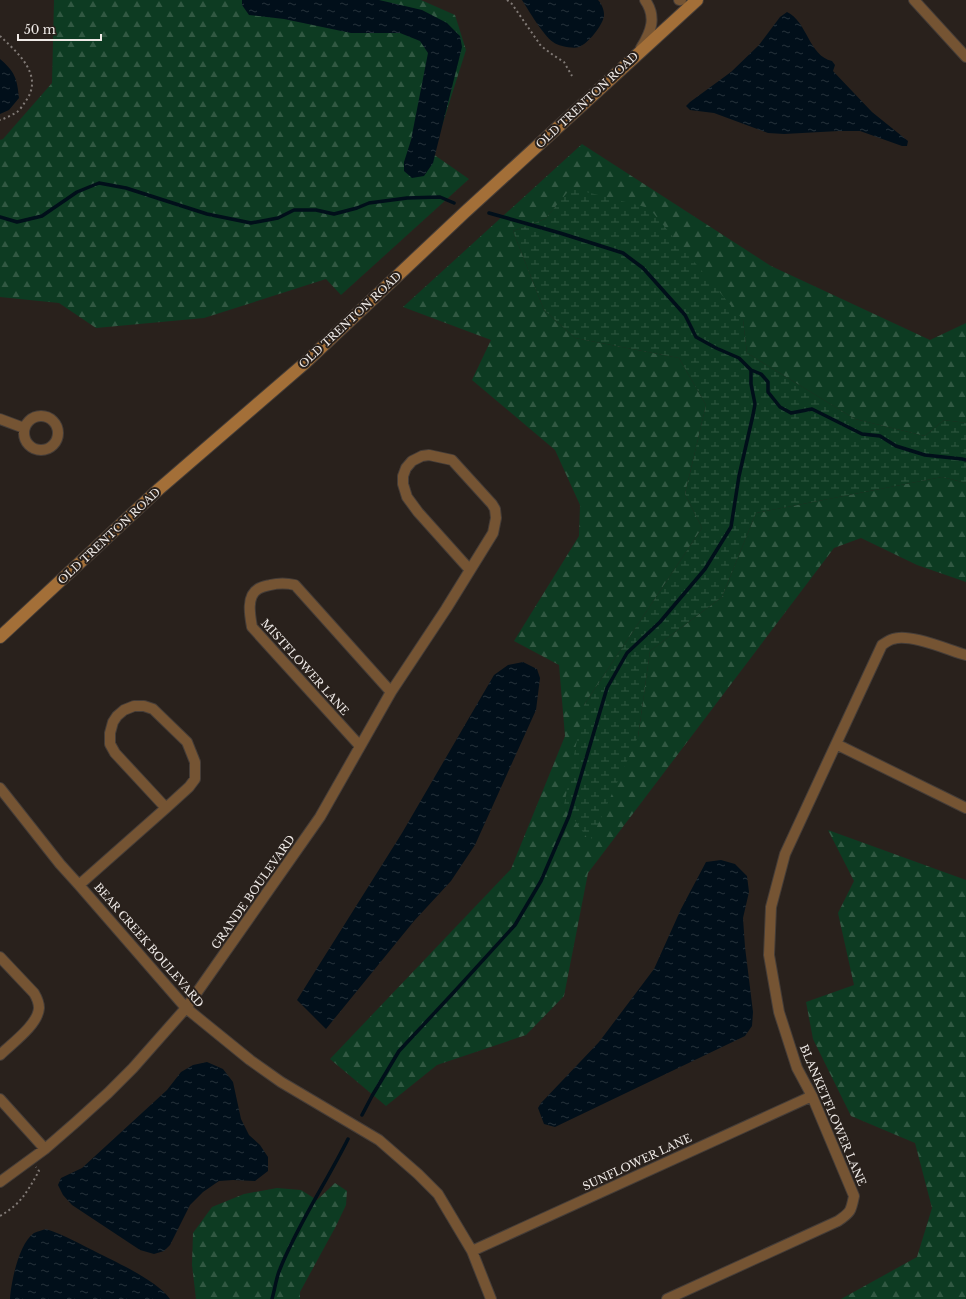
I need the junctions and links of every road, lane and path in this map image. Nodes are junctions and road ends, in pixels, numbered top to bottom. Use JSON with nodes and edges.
{"nodes":[{"id":1,"x":508,"y":0,"type":"edge"},
{"id":2,"x":645,"y":0,"type":"edge"},
{"id":3,"x":697,"y":0,"type":"edge"},
{"id":4,"x":914,"y":0,"type":"edge"},
{"id":5,"x":0,"y":36,"type":"edge"},
{"id":6,"x":636,"y":55,"type":"junction"},
{"id":7,"x":966,"y":57,"type":"edge"},
{"id":8,"x":572,"y":76,"type":"dead end"},
{"id":9,"x":0,"y":120,"type":"edge"},
{"id":10,"x":0,"y":419,"type":"edge"},
{"id":11,"x":24,"y":428,"type":"dead end"},
{"id":12,"x":470,"y":570,"type":"junction"},
{"id":13,"x":0,"y":637,"type":"edge"},
{"id":14,"x":966,"y":655,"type":"edge"},
{"id":15,"x":391,"y":692,"type":"junction"},
{"id":16,"x":836,"y":744,"type":"junction"},
{"id":17,"x":360,"y":746,"type":"junction"},
{"id":18,"x":0,"y":788,"type":"edge"},
{"id":19,"x":166,"y":808,"type":"junction"},
{"id":20,"x":966,"y":808,"type":"edge"},
{"id":21,"x":79,"y":884,"type":"junction"},
{"id":22,"x":0,"y":957,"type":"edge"},
{"id":23,"x":186,"y":1008,"type":"junction"},
{"id":24,"x":0,"y":1055,"type":"edge"},
{"id":25,"x":812,"y":1096,"type":"junction"},
{"id":26,"x":0,"y":1099,"type":"edge"},
{"id":27,"x":45,"y":1149,"type":"junction"},
{"id":28,"x":30,"y":1160,"type":"junction"},
{"id":29,"x":0,"y":1182,"type":"edge"},
{"id":30,"x":0,"y":1216,"type":"edge"},
{"id":31,"x":472,"y":1251,"type":"junction"},
{"id":32,"x":491,"y":1299,"type":"edge"},
{"id":33,"x":667,"y":1299,"type":"edge"}],
"edges":[{"from":1,"to":8,"type":"path"},
{"from":2,"to":6,"type":"street"},
{"from":3,"to":6,"type":"main road","name":"OLD TRENTON ROAD"},
{"from":4,"to":7,"type":"street"},
{"from":5,"to":9,"type":"path"},
{"from":6,"to":13,"type":"main road","name":"OLD TRENTON ROAD"},
{"from":10,"to":11,"type":"street"},
{"from":12,"to":12,"type":"street","name":"GRANDE BOULEVARD"},
{"from":12,"to":15,"type":"street","name":"GRANDE BOULEVARD"},
{"from":14,"to":16,"type":"street","name":"BLANKETFLOWER LANE"},
{"from":15,"to":17,"type":"street","name":"GRANDE BOULEVARD"},
{"from":15,"to":17,"type":"street","name":"MISTFLOWER LANE"},
{"from":16,"to":20,"type":"street"},
{"from":16,"to":25,"type":"street","name":"BLANKETFLOWER LANE"},
{"from":17,"to":23,"type":"street","name":"GRANDE BOULEVARD"},
{"from":18,"to":21,"type":"street","name":"BEAR CREEK BOULEVARD"},
{"from":19,"to":19,"type":"street"},
{"from":19,"to":21,"type":"street"},
{"from":21,"to":23,"type":"street","name":"BEAR CREEK BOULEVARD"},
{"from":22,"to":24,"type":"street"},
{"from":23,"to":27,"type":"street","name":"GRANDE BOULEVARD"},
{"from":23,"to":31,"type":"street","name":"BEAR CREEK BOULEVARD"},
{"from":25,"to":31,"type":"street","name":"SUNFLOWER LANE"},
{"from":25,"to":33,"type":"street","name":"BLANKETFLOWER LANE"},
{"from":26,"to":27,"type":"street"},
{"from":27,"to":28,"type":"street","name":"GRANDE BOULEVARD"},
{"from":28,"to":29,"type":"street","name":"GRANDE BOULEVARD"},
{"from":28,"to":30,"type":"path"},
{"from":31,"to":32,"type":"street","name":"BEAR CREEK BOULEVARD"}]}
